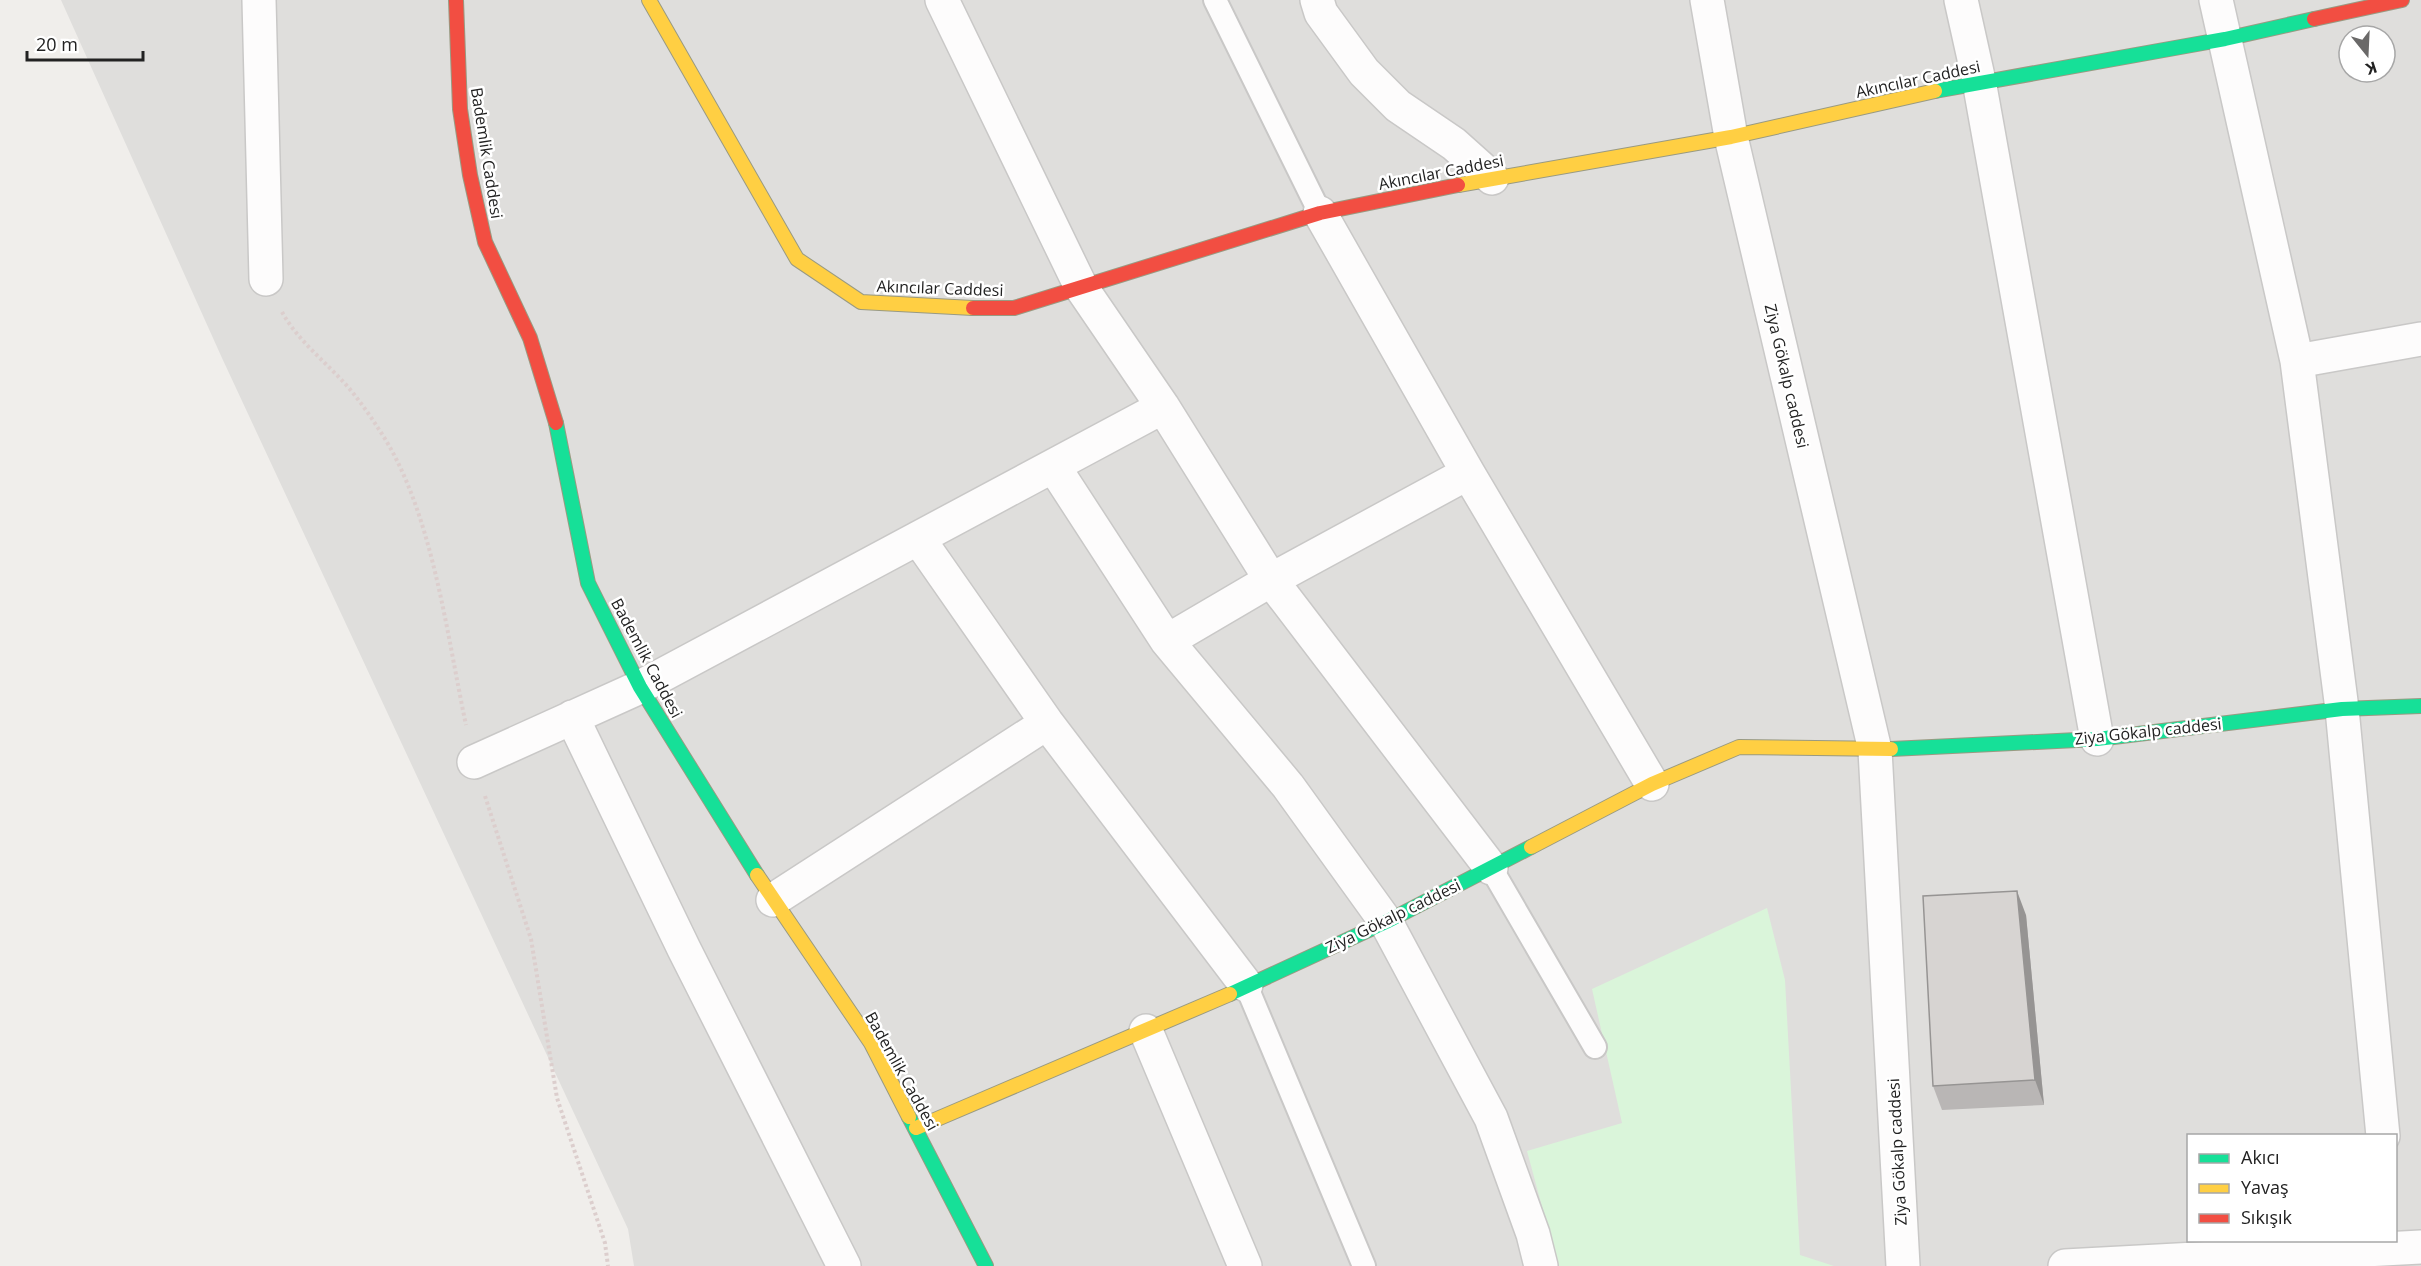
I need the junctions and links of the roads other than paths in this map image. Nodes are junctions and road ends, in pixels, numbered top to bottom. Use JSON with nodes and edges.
{"nodes":[{"id":1,"x":259,"y":0,"type":"edge"},
{"id":2,"x":456,"y":0,"type":"edge"},
{"id":3,"x":649,"y":0,"type":"edge"},
{"id":4,"x":942,"y":0,"type":"edge"},
{"id":5,"x":1215,"y":0,"type":"edge"},
{"id":6,"x":1317,"y":0,"type":"edge"},
{"id":7,"x":1707,"y":0,"type":"edge"},
{"id":8,"x":1961,"y":0,"type":"edge"},
{"id":9,"x":2216,"y":0,"type":"edge"},
{"id":10,"x":2402,"y":0,"type":"edge"},
{"id":11,"x":2225,"y":39,"type":"junction"},
{"id":12,"x":1979,"y":81,"type":"junction"},
{"id":13,"x":1731,"y":137,"type":"junction"},
{"id":14,"x":1492,"y":178,"type":"junction"},
{"id":15,"x":1320,"y":213,"type":"junction"},
{"id":16,"x":266,"y":279,"type":"dead end"},
{"id":17,"x":1081,"y":287,"type":"junction"},
{"id":18,"x":2421,"y":339,"type":"edge"},
{"id":19,"x":2297,"y":361,"type":"junction"},
{"id":20,"x":1163,"y":407,"type":"junction"},
{"id":21,"x":1054,"y":467,"type":"junction"},
{"id":22,"x":1468,"y":473,"type":"junction"},
{"id":23,"x":918,"y":538,"type":"junction"},
{"id":24,"x":1271,"y":580,"type":"junction"},
{"id":25,"x":1167,"y":641,"type":"junction"},
{"id":26,"x":640,"y":687,"type":"junction"},
{"id":27,"x":2421,"y":706,"type":"edge"},
{"id":28,"x":2343,"y":709,"type":"junction"},
{"id":29,"x":572,"y":717,"type":"junction"},
{"id":30,"x":1047,"y":723,"type":"junction"},
{"id":31,"x":2097,"y":739,"type":"junction"},
{"id":32,"x":1875,"y":750,"type":"junction"},
{"id":33,"x":474,"y":762,"type":"dead end"},
{"id":34,"x":1652,"y":784,"type":"junction"},
{"id":35,"x":1491,"y":868,"type":"junction"},
{"id":36,"x":773,"y":900,"type":"junction"},
{"id":37,"x":1386,"y":922,"type":"junction"},
{"id":38,"x":1245,"y":985,"type":"junction"},
{"id":39,"x":1146,"y":1031,"type":"junction"},
{"id":40,"x":1595,"y":1047,"type":"dead end"},
{"id":41,"x":916,"y":1128,"type":"junction"},
{"id":42,"x":2383,"y":1134,"type":"edge"},
{"id":43,"x":2401,"y":1250,"type":"edge"},
{"id":44,"x":2184,"y":1263,"type":"edge"},
{"id":45,"x":844,"y":1266,"type":"edge"},
{"id":46,"x":986,"y":1266,"type":"edge"},
{"id":47,"x":1245,"y":1266,"type":"edge"},
{"id":48,"x":1364,"y":1266,"type":"edge"},
{"id":49,"x":1542,"y":1266,"type":"edge"},
{"id":50,"x":1903,"y":1266,"type":"edge"},
{"id":51,"x":2065,"y":1266,"type":"edge"}],
"edges":[{"from":1,"to":16,"type":"street"},
{"from":2,"to":26,"type":"street","name":"Bademlik Caddesi"},
{"from":3,"to":17,"type":"street","name":"Akıncılar Caddesi"},
{"from":4,"to":17,"type":"street"},
{"from":5,"to":15,"type":"lane"},
{"from":6,"to":14,"type":"street"},
{"from":7,"to":13,"type":"street","name":"Ziya Gökalp caddesi"},
{"from":8,"to":12,"type":"street"},
{"from":9,"to":11,"type":"street"},
{"from":10,"to":11,"type":"street","name":"Akıncılar Caddesi"},
{"from":11,"to":12,"type":"street","name":"Akıncılar Caddesi"},
{"from":11,"to":19,"type":"street"},
{"from":12,"to":13,"type":"street","name":"Akıncılar Caddesi"},
{"from":12,"to":31,"type":"street"},
{"from":13,"to":14,"type":"street","name":"Akıncılar Caddesi"},
{"from":13,"to":32,"type":"street","name":"Ziya Gökalp caddesi"},
{"from":14,"to":15,"type":"street","name":"Akıncılar Caddesi"},
{"from":15,"to":17,"type":"street","name":"Akıncılar Caddesi"},
{"from":15,"to":22,"type":"street"},
{"from":17,"to":20,"type":"street"},
{"from":18,"to":19,"type":"street"},
{"from":19,"to":28,"type":"street"},
{"from":20,"to":21,"type":"street"},
{"from":20,"to":24,"type":"street"},
{"from":21,"to":23,"type":"street"},
{"from":21,"to":25,"type":"street"},
{"from":22,"to":24,"type":"street"},
{"from":22,"to":34,"type":"street"},
{"from":23,"to":26,"type":"street"},
{"from":23,"to":30,"type":"street"},
{"from":24,"to":25,"type":"street"},
{"from":24,"to":35,"type":"street"},
{"from":25,"to":37,"type":"street"},
{"from":26,"to":29,"type":"street"},
{"from":26,"to":36,"type":"street","name":"Bademlik Caddesi"},
{"from":27,"to":28,"type":"street","name":"Ziya Gökalp caddesi"},
{"from":28,"to":31,"type":"street","name":"Ziya Gökalp caddesi"},
{"from":28,"to":42,"type":"street"},
{"from":29,"to":33,"type":"street"},
{"from":29,"to":45,"type":"street"},
{"from":30,"to":36,"type":"street"},
{"from":30,"to":38,"type":"street"},
{"from":31,"to":32,"type":"street","name":"Ziya Gökalp caddesi"},
{"from":32,"to":34,"type":"street","name":"Ziya Gökalp caddesi"},
{"from":32,"to":50,"type":"street","name":"Ziya Gökalp caddesi"},
{"from":34,"to":35,"type":"street","name":"Ziya Gökalp caddesi"},
{"from":35,"to":37,"type":"street","name":"Ziya Gökalp caddesi"},
{"from":35,"to":40,"type":"lane"},
{"from":36,"to":41,"type":"street","name":"Bademlik Caddesi"},
{"from":37,"to":38,"type":"street","name":"Ziya Gökalp caddesi"},
{"from":37,"to":49,"type":"street"},
{"from":38,"to":39,"type":"street","name":"Ziya Gökalp caddesi"},
{"from":38,"to":48,"type":"lane"},
{"from":39,"to":41,"type":"street","name":"Ziya Gökalp caddesi"},
{"from":39,"to":47,"type":"street"},
{"from":41,"to":46,"type":"street","name":"Bademlik Caddesi"},
{"from":43,"to":44,"type":"street"},
{"from":44,"to":51,"type":"street"}]}
